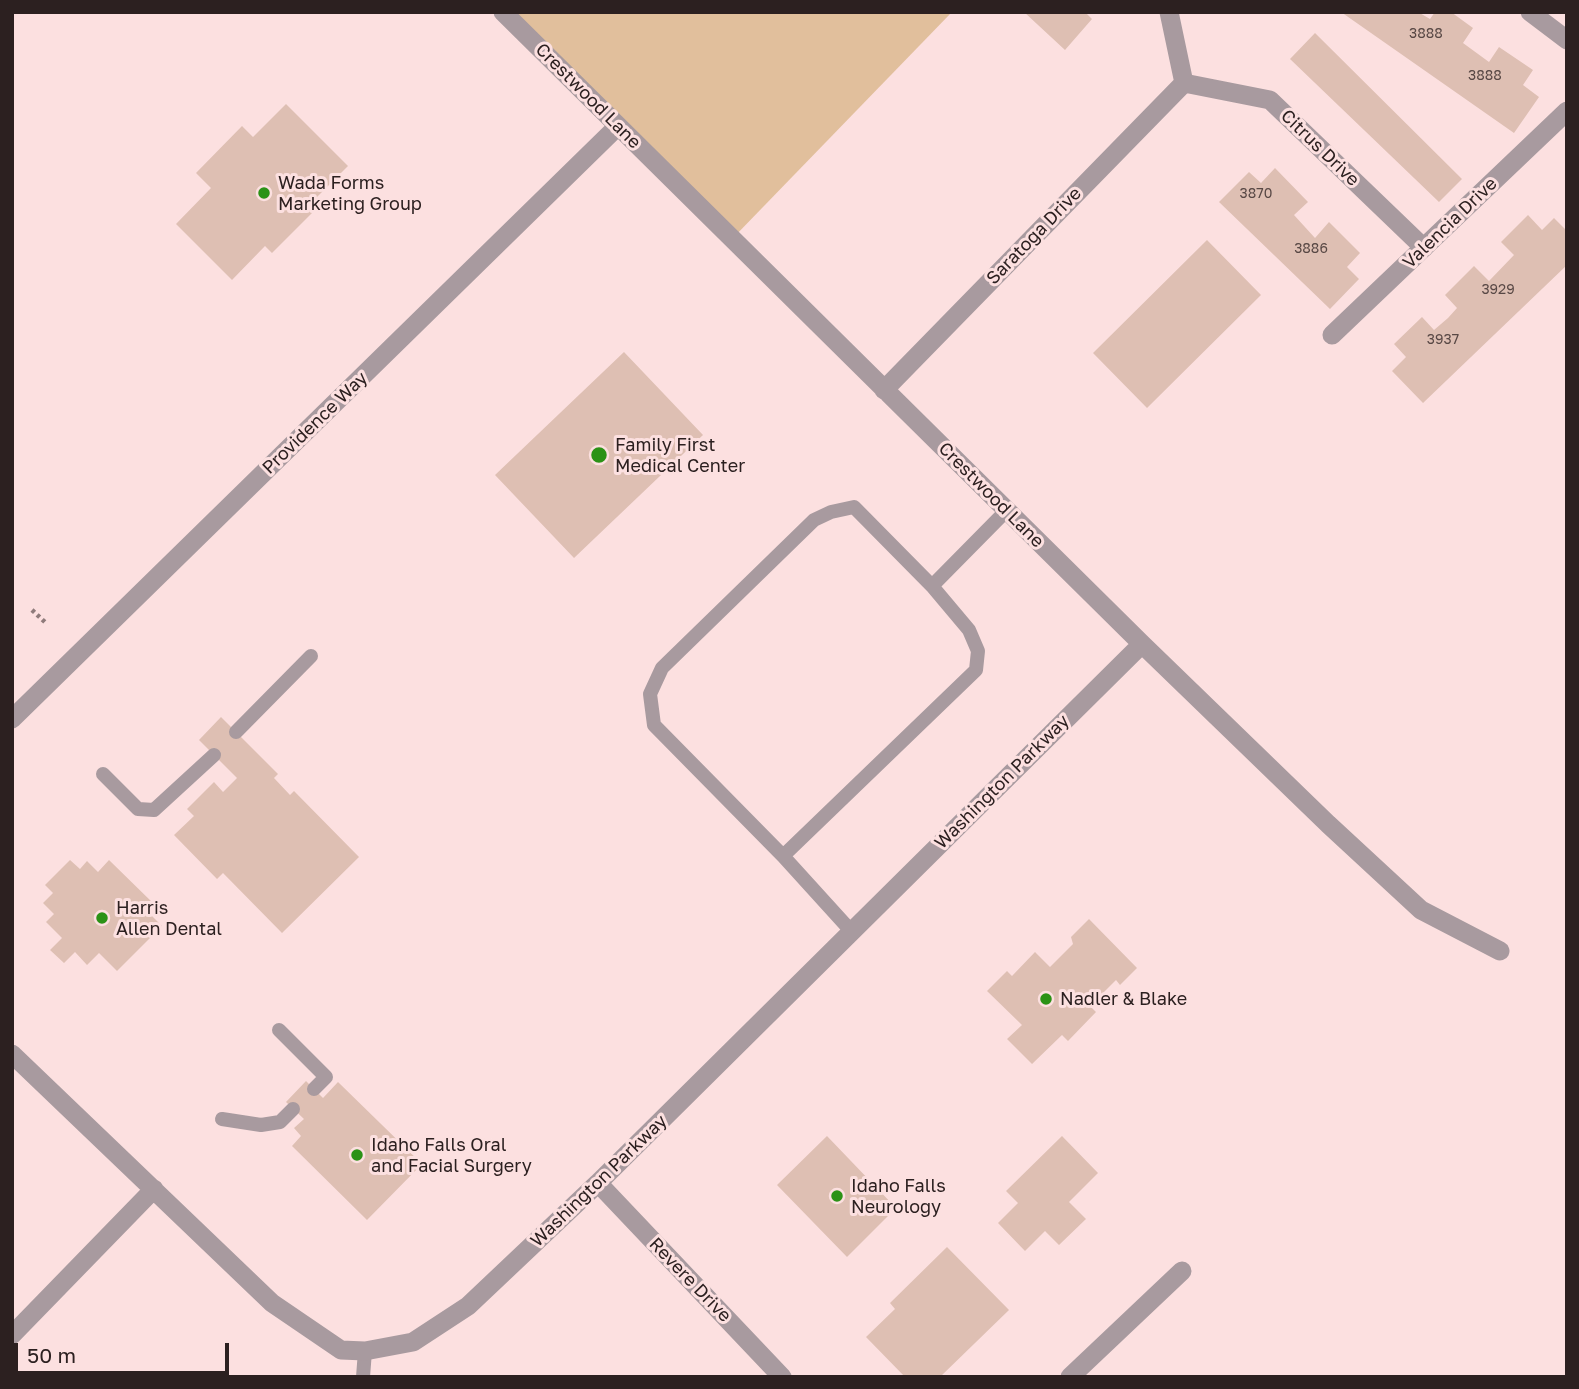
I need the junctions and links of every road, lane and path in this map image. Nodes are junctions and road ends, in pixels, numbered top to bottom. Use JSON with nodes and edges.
{"nodes":[{"id":1,"x":503,"y":12,"type":"edge"},
{"id":2,"x":1169,"y":12,"type":"edge"},
{"id":3,"x":1530,"y":12,"type":"edge"},
{"id":4,"x":1567,"y":40,"type":"edge"},
{"id":5,"x":1184,"y":83,"type":"junction"},
{"id":6,"x":1567,"y":111,"type":"edge"},
{"id":7,"x":618,"y":126,"type":"junction"},
{"id":8,"x":1424,"y":248,"type":"junction"},
{"id":9,"x":1332,"y":335,"type":"dead end"},
{"id":10,"x":884,"y":390,"type":"junction"},
{"id":11,"x":1007,"y":510,"type":"junction"},
{"id":12,"x":932,"y":586,"type":"junction"},
{"id":13,"x":32,"y":610,"type":"dead end"},
{"id":14,"x":47,"y":624,"type":"dead end"},
{"id":15,"x":1142,"y":644,"type":"junction"},
{"id":16,"x":311,"y":656,"type":"dead end"},
{"id":17,"x":12,"y":719,"type":"edge"},
{"id":18,"x":236,"y":732,"type":"dead end"},
{"id":19,"x":214,"y":755,"type":"dead end"},
{"id":20,"x":103,"y":774,"type":"dead end"},
{"id":21,"x":783,"y":856,"type":"junction"},
{"id":22,"x":852,"y":932,"type":"junction"},
{"id":23,"x":1500,"y":951,"type":"dead end"},
{"id":24,"x":279,"y":1031,"type":"dead end"},
{"id":25,"x":12,"y":1054,"type":"edge"},
{"id":26,"x":314,"y":1089,"type":"dead end"},
{"id":27,"x":293,"y":1109,"type":"dead end"},
{"id":28,"x":222,"y":1119,"type":"dead end"},
{"id":29,"x":598,"y":1183,"type":"junction"},
{"id":30,"x":154,"y":1189,"type":"junction"},
{"id":31,"x":1182,"y":1271,"type":"dead end"},
{"id":32,"x":12,"y":1335,"type":"edge"},
{"id":33,"x":365,"y":1351,"type":"junction"},
{"id":34,"x":363,"y":1377,"type":"edge"},
{"id":35,"x":782,"y":1377,"type":"edge"},
{"id":36,"x":1070,"y":1377,"type":"edge"}],
"edges":[{"from":1,"to":7,"type":"street","name":"Crestwood Lane"},
{"from":2,"to":5,"type":"street"},
{"from":3,"to":4,"type":"street"},
{"from":5,"to":8,"type":"street","name":"Citrus Drive"},
{"from":5,"to":10,"type":"street","name":"Saratoga Drive"},
{"from":6,"to":8,"type":"street","name":"Valencia Drive"},
{"from":7,"to":10,"type":"street","name":"Crestwood Lane"},
{"from":7,"to":17,"type":"street","name":"Providence Way"},
{"from":8,"to":9,"type":"street","name":"Valencia Drive"},
{"from":10,"to":11,"type":"street","name":"Crestwood Lane"},
{"from":11,"to":12,"type":"lane"},
{"from":11,"to":15,"type":"street","name":"Crestwood Lane"},
{"from":12,"to":21,"type":"lane"},
{"from":12,"to":21,"type":"lane"},
{"from":13,"to":14,"type":"path"},
{"from":15,"to":22,"type":"street","name":"Washington Parkway"},
{"from":15,"to":23,"type":"street","name":"Crestwood Lane"},
{"from":16,"to":18,"type":"lane"},
{"from":19,"to":20,"type":"lane"},
{"from":21,"to":22,"type":"lane"},
{"from":22,"to":29,"type":"street","name":"Washington Parkway"},
{"from":24,"to":26,"type":"lane"},
{"from":25,"to":30,"type":"street","name":"Washington Parkway"},
{"from":27,"to":28,"type":"lane"},
{"from":29,"to":33,"type":"street","name":"Washington Parkway"},
{"from":29,"to":35,"type":"street","name":"Revere Drive"},
{"from":30,"to":32,"type":"street"},
{"from":30,"to":33,"type":"street","name":"Washington Parkway"},
{"from":31,"to":36,"type":"street"},
{"from":33,"to":34,"type":"lane"}]}
